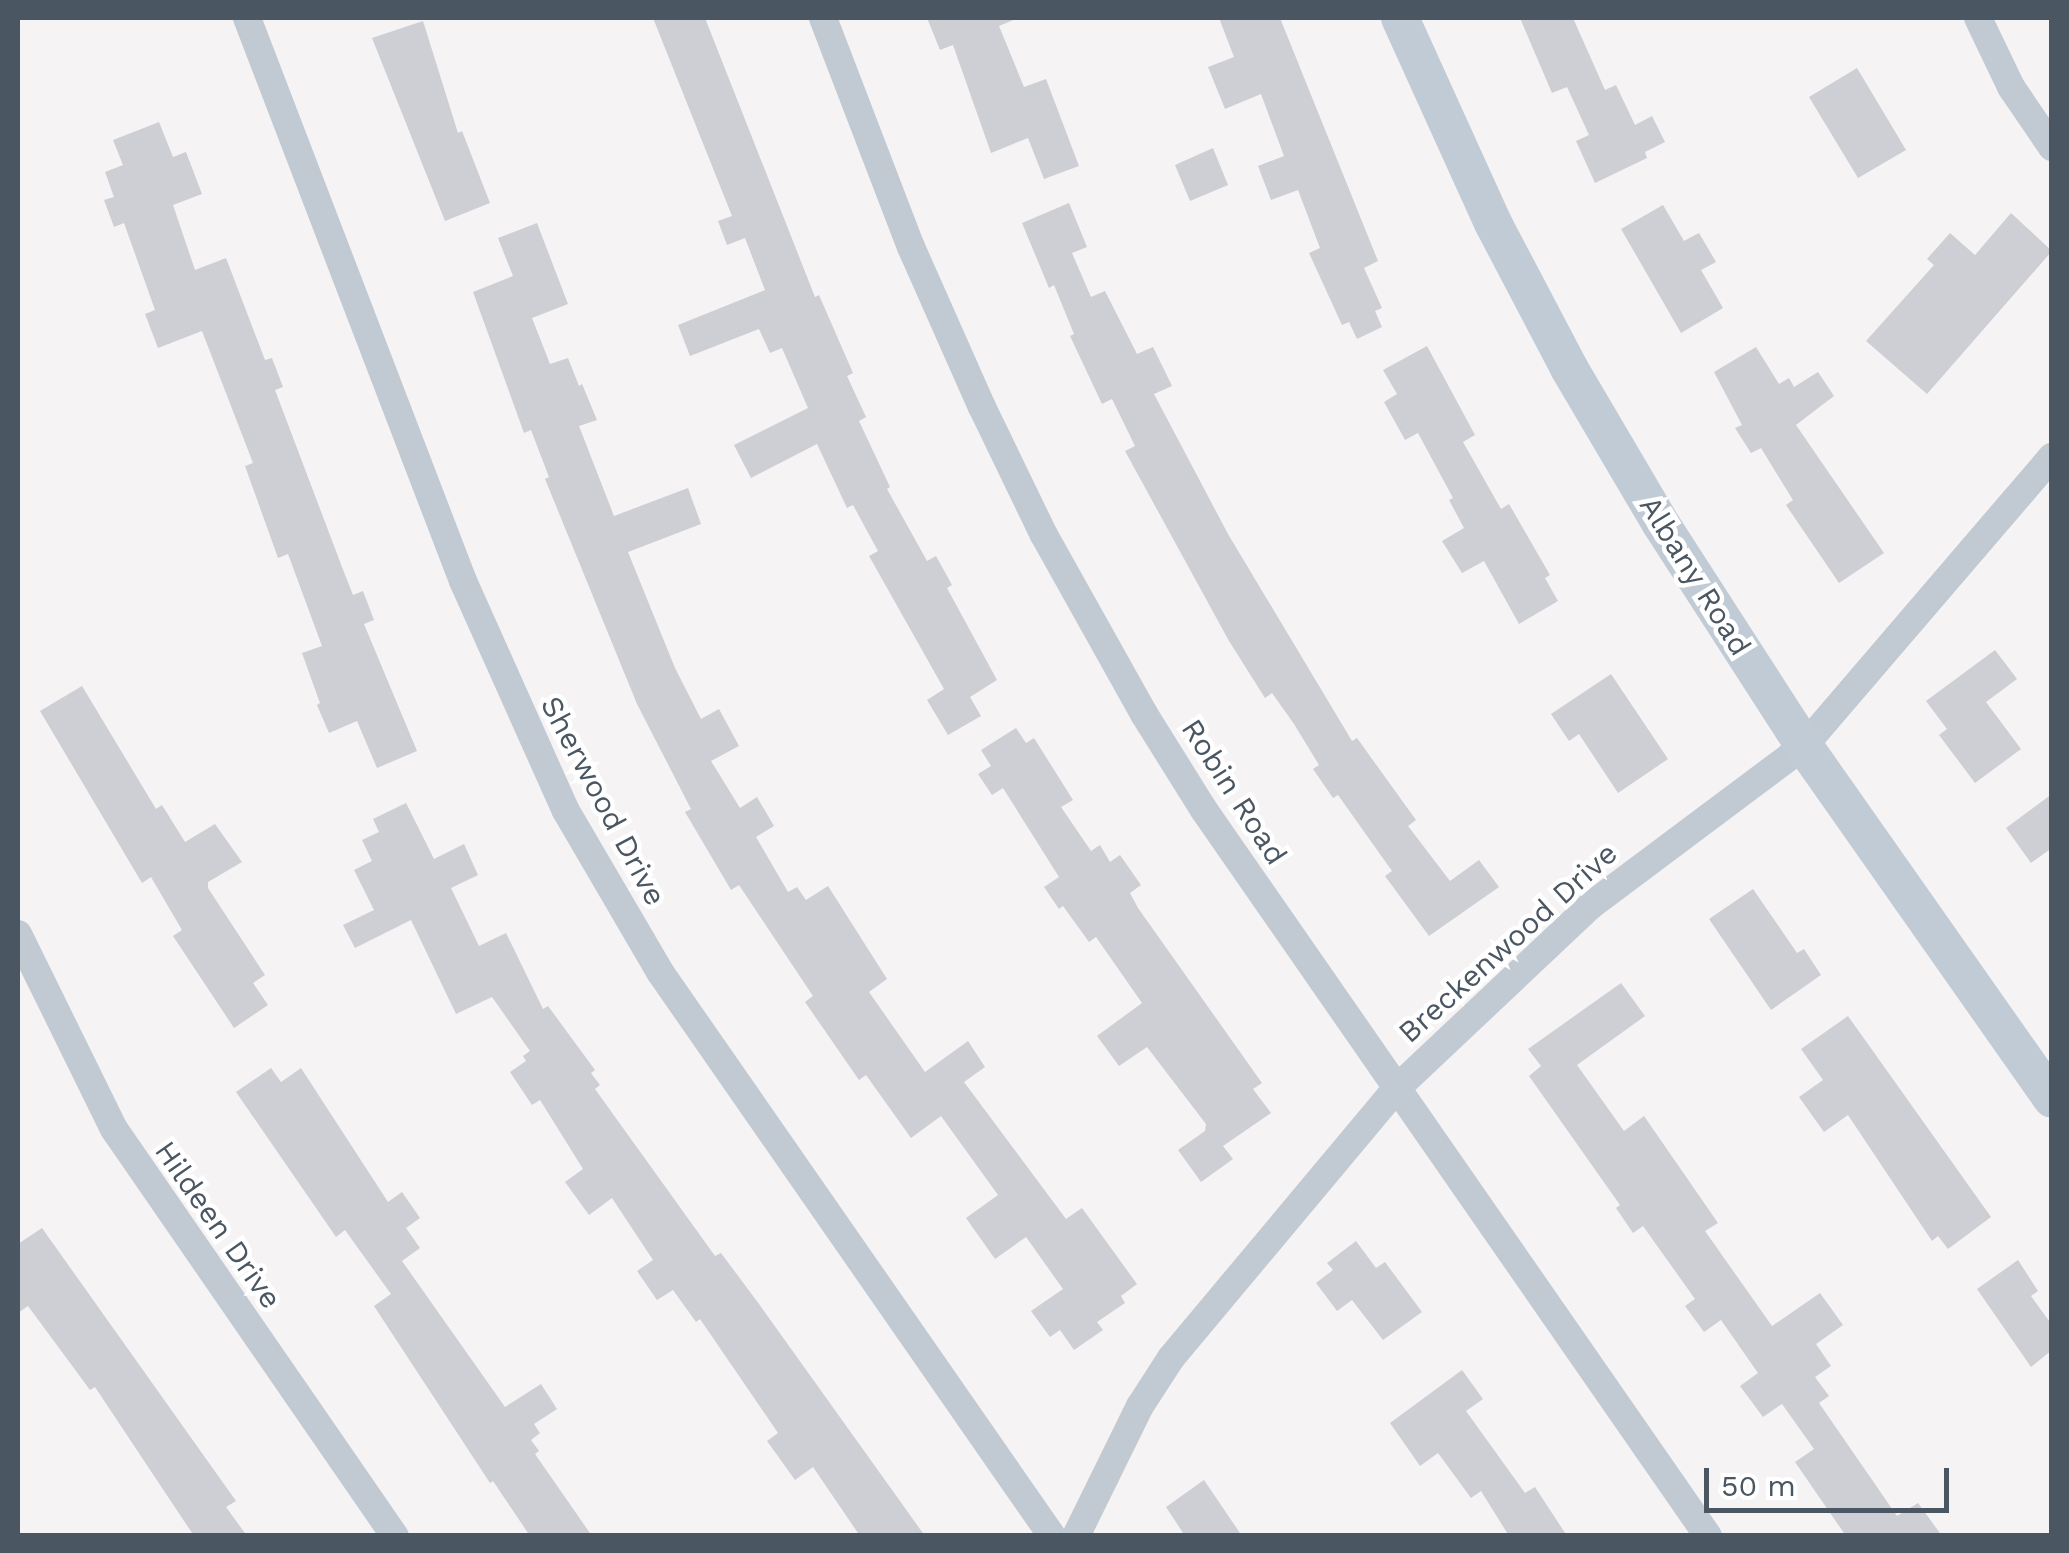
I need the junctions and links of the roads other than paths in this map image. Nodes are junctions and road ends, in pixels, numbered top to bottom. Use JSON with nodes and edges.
{"nodes":[{"id":1,"x":246,"y":18,"type":"edge"},
{"id":2,"x":823,"y":18,"type":"edge"},
{"id":3,"x":1400,"y":18,"type":"edge"},
{"id":4,"x":1978,"y":18,"type":"edge"},
{"id":5,"x":2052,"y":147,"type":"edge"},
{"id":6,"x":2052,"y":457,"type":"edge"},
{"id":7,"x":1804,"y":746,"type":"junction"},
{"id":8,"x":18,"y":934,"type":"edge"},
{"id":9,"x":1396,"y":1088,"type":"junction"},
{"id":10,"x":2052,"y":1099,"type":"edge"},
{"id":11,"x":395,"y":1536,"type":"edge"},
{"id":12,"x":1052,"y":1536,"type":"edge"},
{"id":13,"x":1076,"y":1536,"type":"edge"},
{"id":14,"x":1708,"y":1536,"type":"edge"}],
"edges":[{"from":1,"to":12,"type":"street","name":"Sherwood Drive"},
{"from":2,"to":9,"type":"street","name":"Robin Road"},
{"from":3,"to":7,"type":"street","name":"Albany Road"},
{"from":4,"to":5,"type":"street"},
{"from":6,"to":7,"type":"street","name":"Breckenwood Drive"},
{"from":7,"to":9,"type":"street","name":"Breckenwood Drive"},
{"from":7,"to":10,"type":"street","name":"Albany Road"},
{"from":8,"to":11,"type":"street","name":"Hildeen Drive"},
{"from":9,"to":13,"type":"street","name":"Breckenwood Drive"},
{"from":9,"to":14,"type":"street","name":"Robin Road"}]}
